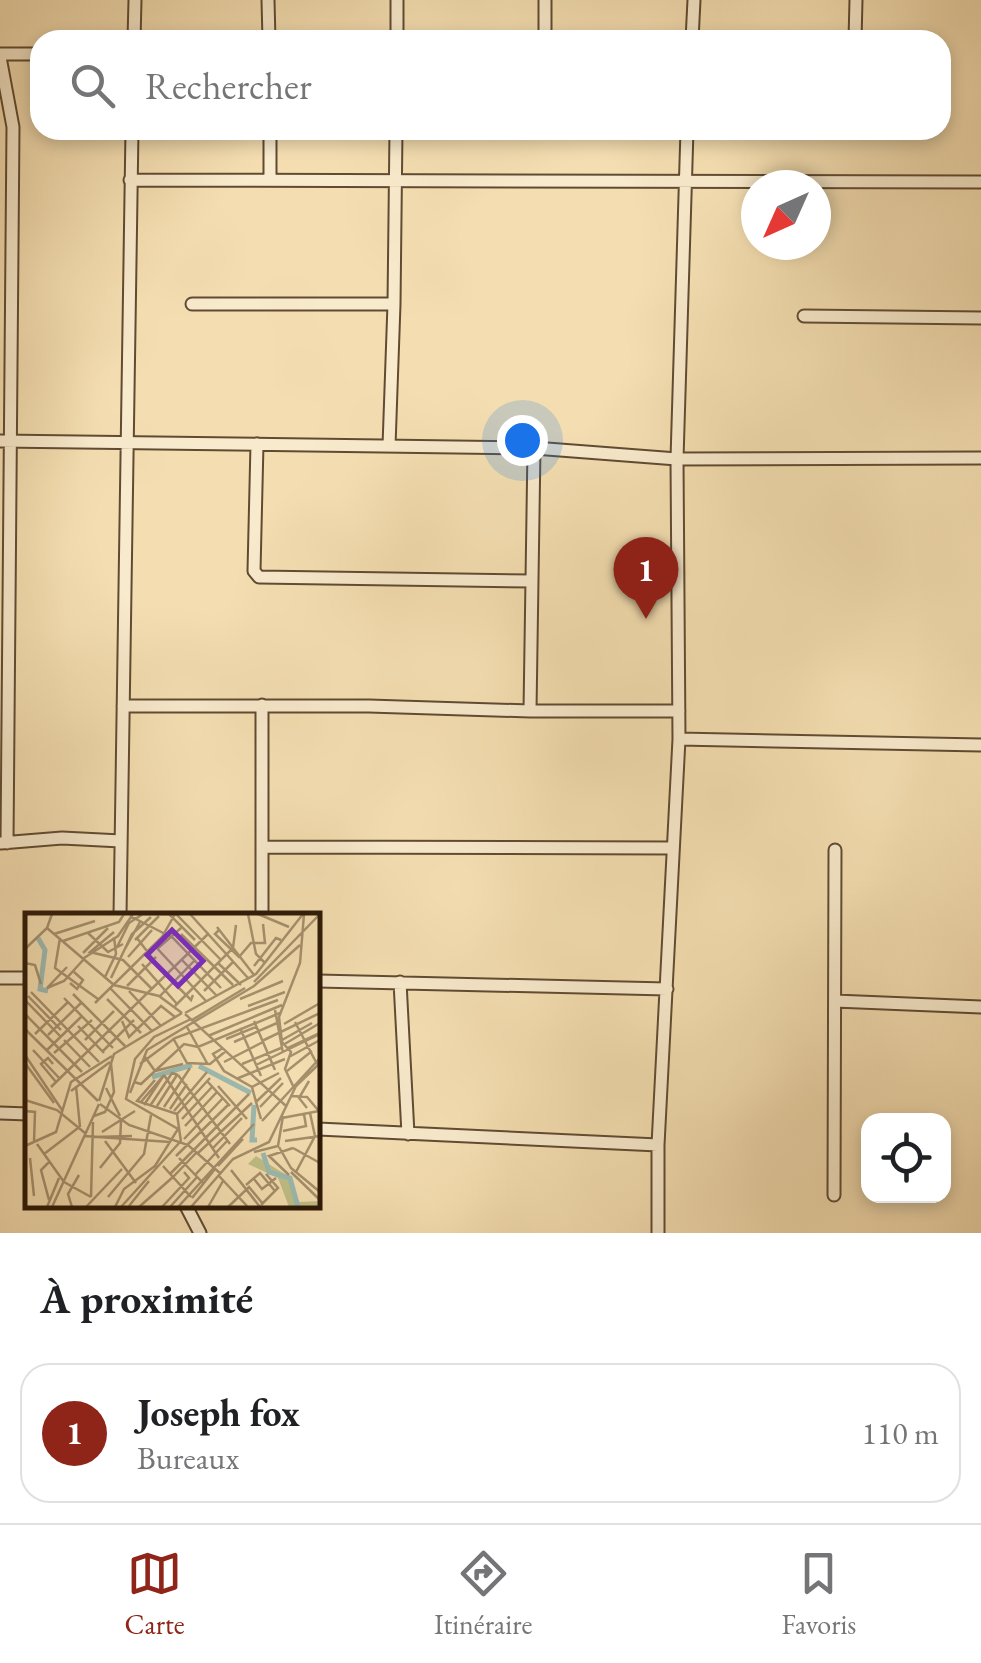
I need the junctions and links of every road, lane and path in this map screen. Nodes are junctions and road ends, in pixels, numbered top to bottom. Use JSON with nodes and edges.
{"nodes":[{"id":1,"x":134,"y":0,"type":"edge"},
{"id":2,"x":268,"y":0,"type":"edge"},
{"id":3,"x":398,"y":0,"type":"edge"},
{"id":4,"x":545,"y":0,"type":"edge"},
{"id":5,"x":694,"y":0,"type":"edge"},
{"id":6,"x":856,"y":0,"type":"edge"},
{"id":7,"x":134,"y":30,"type":"edge"},
{"id":8,"x":268,"y":30,"type":"edge"},
{"id":9,"x":397,"y":30,"type":"edge"},
{"id":10,"x":545,"y":30,"type":"edge"},
{"id":11,"x":692,"y":30,"type":"edge"},
{"id":12,"x":855,"y":30,"type":"edge"},
{"id":13,"x":30,"y":54,"type":"edge"},
{"id":14,"x":0,"y":55,"type":"edge"},
{"id":15,"x":132,"y":140,"type":"edge"},
{"id":16,"x":270,"y":140,"type":"edge"},
{"id":17,"x":396,"y":140,"type":"edge"},
{"id":18,"x":686,"y":140,"type":"edge"},
{"id":19,"x":130,"y":180,"type":"junction"},
{"id":20,"x":270,"y":180,"type":"junction"},
{"id":21,"x":396,"y":181,"type":"junction"},
{"id":22,"x":684,"y":182,"type":"junction"},
{"id":23,"x":981,"y":182,"type":"edge"},
{"id":24,"x":192,"y":304,"type":"dead end"},
{"id":25,"x":394,"y":304,"type":"junction"},
{"id":26,"x":804,"y":316,"type":"dead end"},
{"id":27,"x":981,"y":318,"type":"edge"},
{"id":28,"x":4,"y":441,"type":"edge"},
{"id":29,"x":125,"y":442,"type":"junction"},
{"id":30,"x":257,"y":444,"type":"junction"},
{"id":31,"x":388,"y":446,"type":"junction"},
{"id":32,"x":534,"y":448,"type":"junction"},
{"id":33,"x":677,"y":458,"type":"junction"},
{"id":34,"x":981,"y":458,"type":"edge"},
{"id":35,"x":532,"y":581,"type":"junction"},
{"id":36,"x":262,"y":705,"type":"junction"},
{"id":37,"x":124,"y":706,"type":"junction"},
{"id":38,"x":530,"y":711,"type":"junction"},
{"id":39,"x":679,"y":711,"type":"junction"},
{"id":40,"x":679,"y":740,"type":"junction"},
{"id":41,"x":981,"y":745,"type":"edge"},
{"id":42,"x":121,"y":841,"type":"junction"},
{"id":43,"x":3,"y":843,"type":"edge"},
{"id":44,"x":264,"y":847,"type":"junction"},
{"id":45,"x":674,"y":848,"type":"junction"},
{"id":46,"x":834,"y":850,"type":"dead end"},
{"id":47,"x":120,"y":913,"type":"edge"},
{"id":48,"x":262,"y":913,"type":"edge"},
{"id":49,"x":320,"y":981,"type":"edge"},
{"id":50,"x":400,"y":982,"type":"junction"},
{"id":51,"x":667,"y":989,"type":"junction"},
{"id":52,"x":834,"y":1001,"type":"junction"},
{"id":53,"x":981,"y":1007,"type":"edge"},
{"id":54,"x":0,"y":1113,"type":"edge"},
{"id":55,"x":25,"y":1114,"type":"edge"},
{"id":56,"x":320,"y":1130,"type":"edge"},
{"id":57,"x":408,"y":1134,"type":"junction"},
{"id":58,"x":658,"y":1145,"type":"junction"},
{"id":59,"x":834,"y":1195,"type":"dead end"},
{"id":60,"x":187,"y":1208,"type":"edge"},
{"id":61,"x":200,"y":1233,"type":"edge"},
{"id":62,"x":658,"y":1233,"type":"edge"}],
"edges":[{"from":1,"to":7,"type":"street"},
{"from":2,"to":8,"type":"street"},
{"from":3,"to":9,"type":"street"},
{"from":4,"to":10,"type":"street"},
{"from":5,"to":11,"type":"street"},
{"from":6,"to":12,"type":"street"},
{"from":13,"to":14,"type":"street"},
{"from":14,"to":28,"type":"street"},
{"from":15,"to":19,"type":"street"},
{"from":16,"to":20,"type":"street"},
{"from":17,"to":21,"type":"street"},
{"from":18,"to":22,"type":"street"},
{"from":19,"to":20,"type":"street"},
{"from":19,"to":29,"type":"street"},
{"from":20,"to":21,"type":"street"},
{"from":21,"to":22,"type":"street"},
{"from":21,"to":25,"type":"street"},
{"from":22,"to":23,"type":"street"},
{"from":22,"to":33,"type":"street"},
{"from":24,"to":25,"type":"street"},
{"from":25,"to":31,"type":"street"},
{"from":26,"to":27,"type":"street"},
{"from":28,"to":29,"type":"street"},
{"from":28,"to":43,"type":"street"},
{"from":29,"to":30,"type":"street"},
{"from":29,"to":37,"type":"street"},
{"from":30,"to":31,"type":"street"},
{"from":30,"to":35,"type":"street"},
{"from":31,"to":32,"type":"street"},
{"from":32,"to":33,"type":"street"},
{"from":32,"to":35,"type":"street"},
{"from":33,"to":34,"type":"street"},
{"from":33,"to":39,"type":"street"},
{"from":35,"to":38,"type":"street"},
{"from":36,"to":37,"type":"street"},
{"from":36,"to":38,"type":"street"},
{"from":36,"to":44,"type":"street"},
{"from":37,"to":42,"type":"street"},
{"from":38,"to":39,"type":"street"},
{"from":39,"to":40,"type":"street"},
{"from":40,"to":41,"type":"street"},
{"from":40,"to":45,"type":"street"},
{"from":42,"to":43,"type":"street"},
{"from":42,"to":47,"type":"street"},
{"from":44,"to":45,"type":"street"},
{"from":44,"to":48,"type":"street"},
{"from":45,"to":51,"type":"street"},
{"from":46,"to":52,"type":"street"},
{"from":49,"to":50,"type":"street"},
{"from":50,"to":51,"type":"street"},
{"from":50,"to":57,"type":"street"},
{"from":51,"to":58,"type":"street"},
{"from":52,"to":53,"type":"street"},
{"from":52,"to":59,"type":"street"},
{"from":54,"to":55,"type":"street"},
{"from":56,"to":57,"type":"street"},
{"from":57,"to":58,"type":"street"},
{"from":58,"to":62,"type":"street"},
{"from":60,"to":61,"type":"street"}]}
